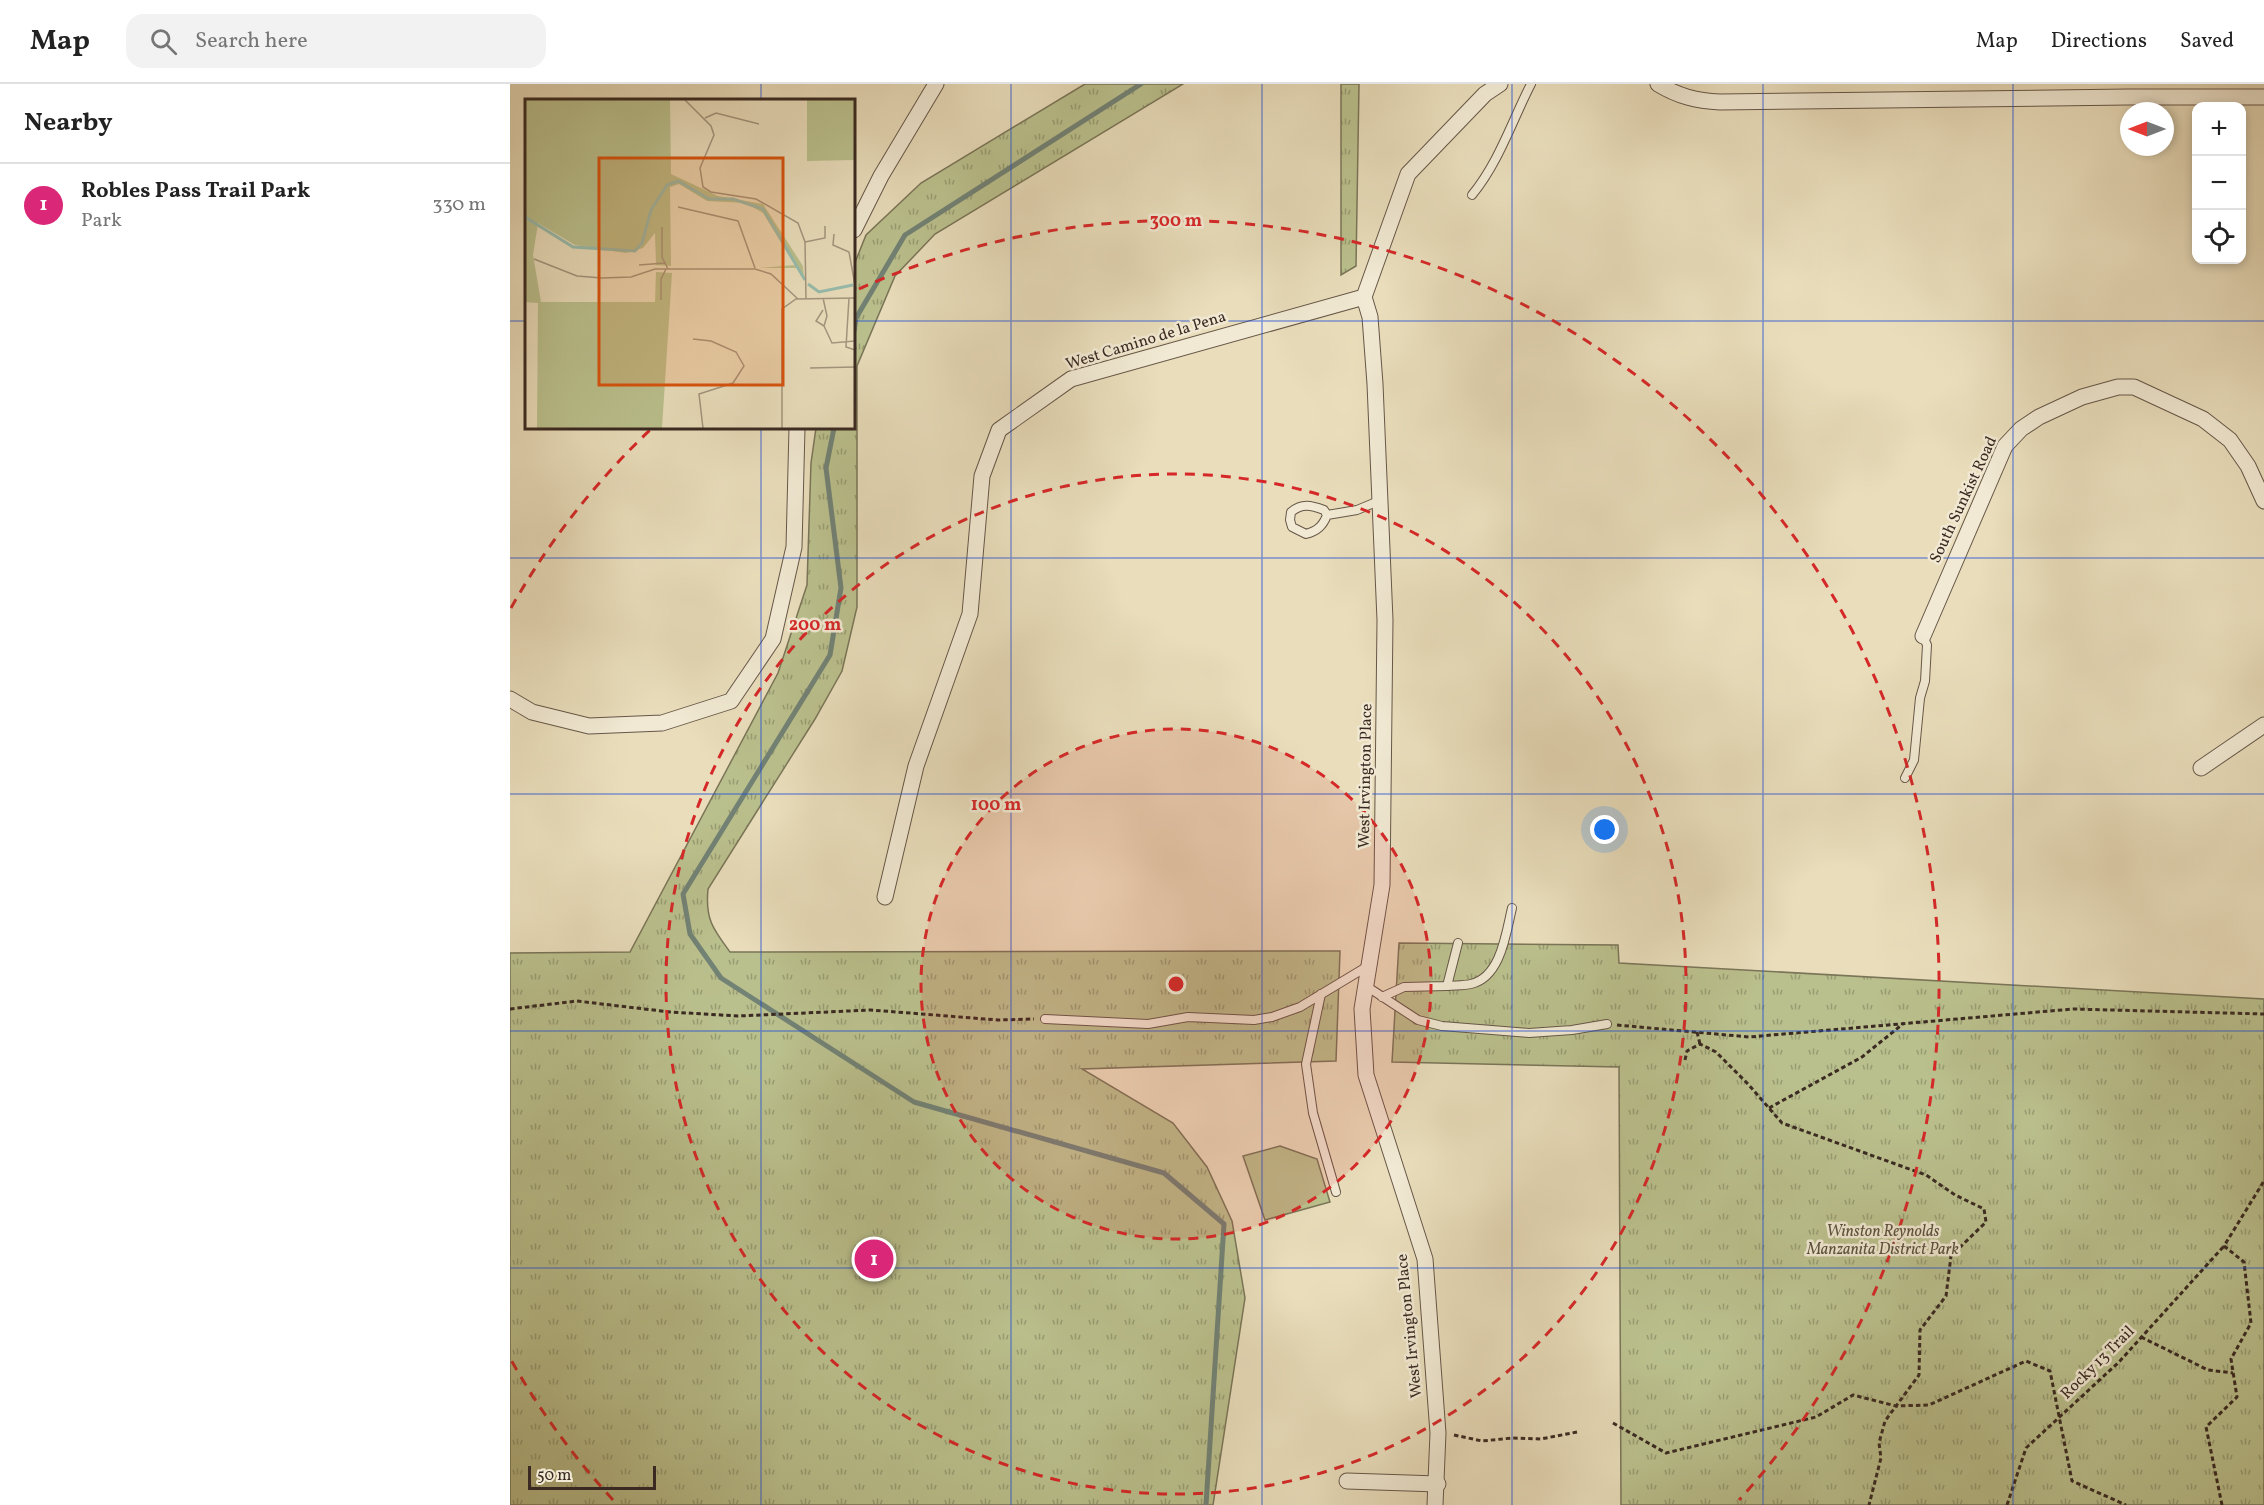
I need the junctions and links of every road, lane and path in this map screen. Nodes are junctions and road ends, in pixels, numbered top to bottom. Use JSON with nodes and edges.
{"nodes":[{"id":1,"x":936,"y":84,"type":"edge"},
{"id":2,"x":1500,"y":84,"type":"edge"},
{"id":3,"x":1531,"y":84,"type":"edge"},
{"id":4,"x":1658,"y":84,"type":"edge"},
{"id":5,"x":2264,"y":97,"type":"edge"},
{"id":6,"x":1472,"y":195,"type":"dead end"},
{"id":7,"x":855,"y":228,"type":"edge"},
{"id":8,"x":1364,"y":297,"type":"junction"},
{"id":9,"x":797,"y":429,"type":"edge"},
{"id":10,"x":1380,"y":500,"type":"junction"},
{"id":11,"x":2264,"y":501,"type":"edge"},
{"id":12,"x":1327,"y":515,"type":"junction"},
{"id":13,"x":1923,"y":636,"type":"joint"},
{"id":14,"x":510,"y":699,"type":"edge"},
{"id":15,"x":2264,"y":724,"type":"edge"},
{"id":16,"x":2201,"y":768,"type":"dead end"},
{"id":17,"x":1905,"y":778,"type":"dead end"},
{"id":18,"x":885,"y":897,"type":"dead end"},
{"id":19,"x":1512,"y":908,"type":"dead end"},
{"id":20,"x":1458,"y":943,"type":"dead end"},
{"id":21,"x":1369,"y":966,"type":"junction"},
{"id":22,"x":1366,"y":986,"type":"junction"},
{"id":23,"x":1447,"y":986,"type":"junction"},
{"id":24,"x":1322,"y":994,"type":"junction"},
{"id":25,"x":1383,"y":997,"type":"junction"},
{"id":26,"x":510,"y":1010,"type":"edge"},
{"id":27,"x":2264,"y":1014,"type":"edge"},
{"id":28,"x":1045,"y":1019,"type":"joint"},
{"id":29,"x":1905,"y":1022,"type":"junction"},
{"id":30,"x":1606,"y":1024,"type":"joint"},
{"id":31,"x":1697,"y":1032,"type":"junction"},
{"id":32,"x":1700,"y":1044,"type":"junction"},
{"id":33,"x":1685,"y":1060,"type":"dead end"},
{"id":34,"x":1769,"y":1108,"type":"junction"},
{"id":35,"x":2264,"y":1181,"type":"edge"},
{"id":36,"x":1336,"y":1192,"type":"dead end"},
{"id":37,"x":2224,"y":1246,"type":"junction"},
{"id":38,"x":2141,"y":1337,"type":"junction"},
{"id":39,"x":2233,"y":1373,"type":"junction"},
{"id":40,"x":1896,"y":1406,"type":"junction"},
{"id":41,"x":2059,"y":1417,"type":"junction"},
{"id":42,"x":1613,"y":1423,"type":"dead end"},
{"id":43,"x":1577,"y":1432,"type":"dead end"},
{"id":44,"x":1438,"y":1433,"type":"junction"},
{"id":45,"x":1347,"y":1481,"type":"dead end"},
{"id":46,"x":1438,"y":1484,"type":"junction"},
{"id":47,"x":1435,"y":1505,"type":"edge"},
{"id":48,"x":1869,"y":1505,"type":"edge"},
{"id":49,"x":2007,"y":1505,"type":"edge"},
{"id":50,"x":2126,"y":1505,"type":"edge"},
{"id":51,"x":2222,"y":1505,"type":"edge"}],
"edges":[{"from":1,"to":7,"type":"street"},
{"from":2,"to":8,"type":"street"},
{"from":3,"to":6,"type":"lane"},
{"from":4,"to":5,"type":"street"},
{"from":8,"to":10,"type":"street","name":"West Irvington Place"},
{"from":8,"to":18,"type":"street","name":"West Camino de la Pena"},
{"from":9,"to":14,"type":"street"},
{"from":10,"to":12,"type":"lane"},
{"from":10,"to":21,"type":"street","name":"West Irvington Place"},
{"from":11,"to":13,"type":"street","name":"South Sunkist Road"},
{"from":12,"to":12,"type":"lane"},
{"from":13,"to":17,"type":"lane"},
{"from":15,"to":16,"type":"street"},
{"from":19,"to":23,"type":"lane"},
{"from":20,"to":23,"type":"lane"},
{"from":21,"to":22,"type":"street","name":"West Irvington Place"},
{"from":21,"to":24,"type":"lane"},
{"from":22,"to":25,"type":"lane"},
{"from":22,"to":44,"type":"street","name":"West Irvington Place"},
{"from":23,"to":25,"type":"lane"},
{"from":24,"to":28,"type":"lane"},
{"from":24,"to":36,"type":"lane"},
{"from":25,"to":30,"type":"lane"},
{"from":26,"to":28,"type":"path"},
{"from":27,"to":29,"type":"path"},
{"from":29,"to":31,"type":"path"},
{"from":29,"to":34,"type":"path"},
{"from":30,"to":31,"type":"path"},
{"from":31,"to":32,"type":"path"},
{"from":32,"to":33,"type":"path"},
{"from":32,"to":34,"type":"path"},
{"from":34,"to":40,"type":"path"},
{"from":35,"to":37,"type":"path","name":"Rocky 13 Trail"},
{"from":37,"to":38,"type":"path","name":"Rocky 13 Trail"},
{"from":37,"to":39,"type":"path"},
{"from":38,"to":39,"type":"path"},
{"from":38,"to":41,"type":"path","name":"Rocky 13 Trail"},
{"from":39,"to":51,"type":"path"},
{"from":40,"to":41,"type":"path"},
{"from":40,"to":42,"type":"path"},
{"from":40,"to":48,"type":"path"},
{"from":41,"to":49,"type":"path","name":"Rocky 13 Trail"},
{"from":41,"to":50,"type":"path"},
{"from":43,"to":44,"type":"path"},
{"from":44,"to":46,"type":"street","name":"West Irvington Place"},
{"from":45,"to":46,"type":"street"},
{"from":46,"to":47,"type":"street","name":"West Irvington Place"}]}
